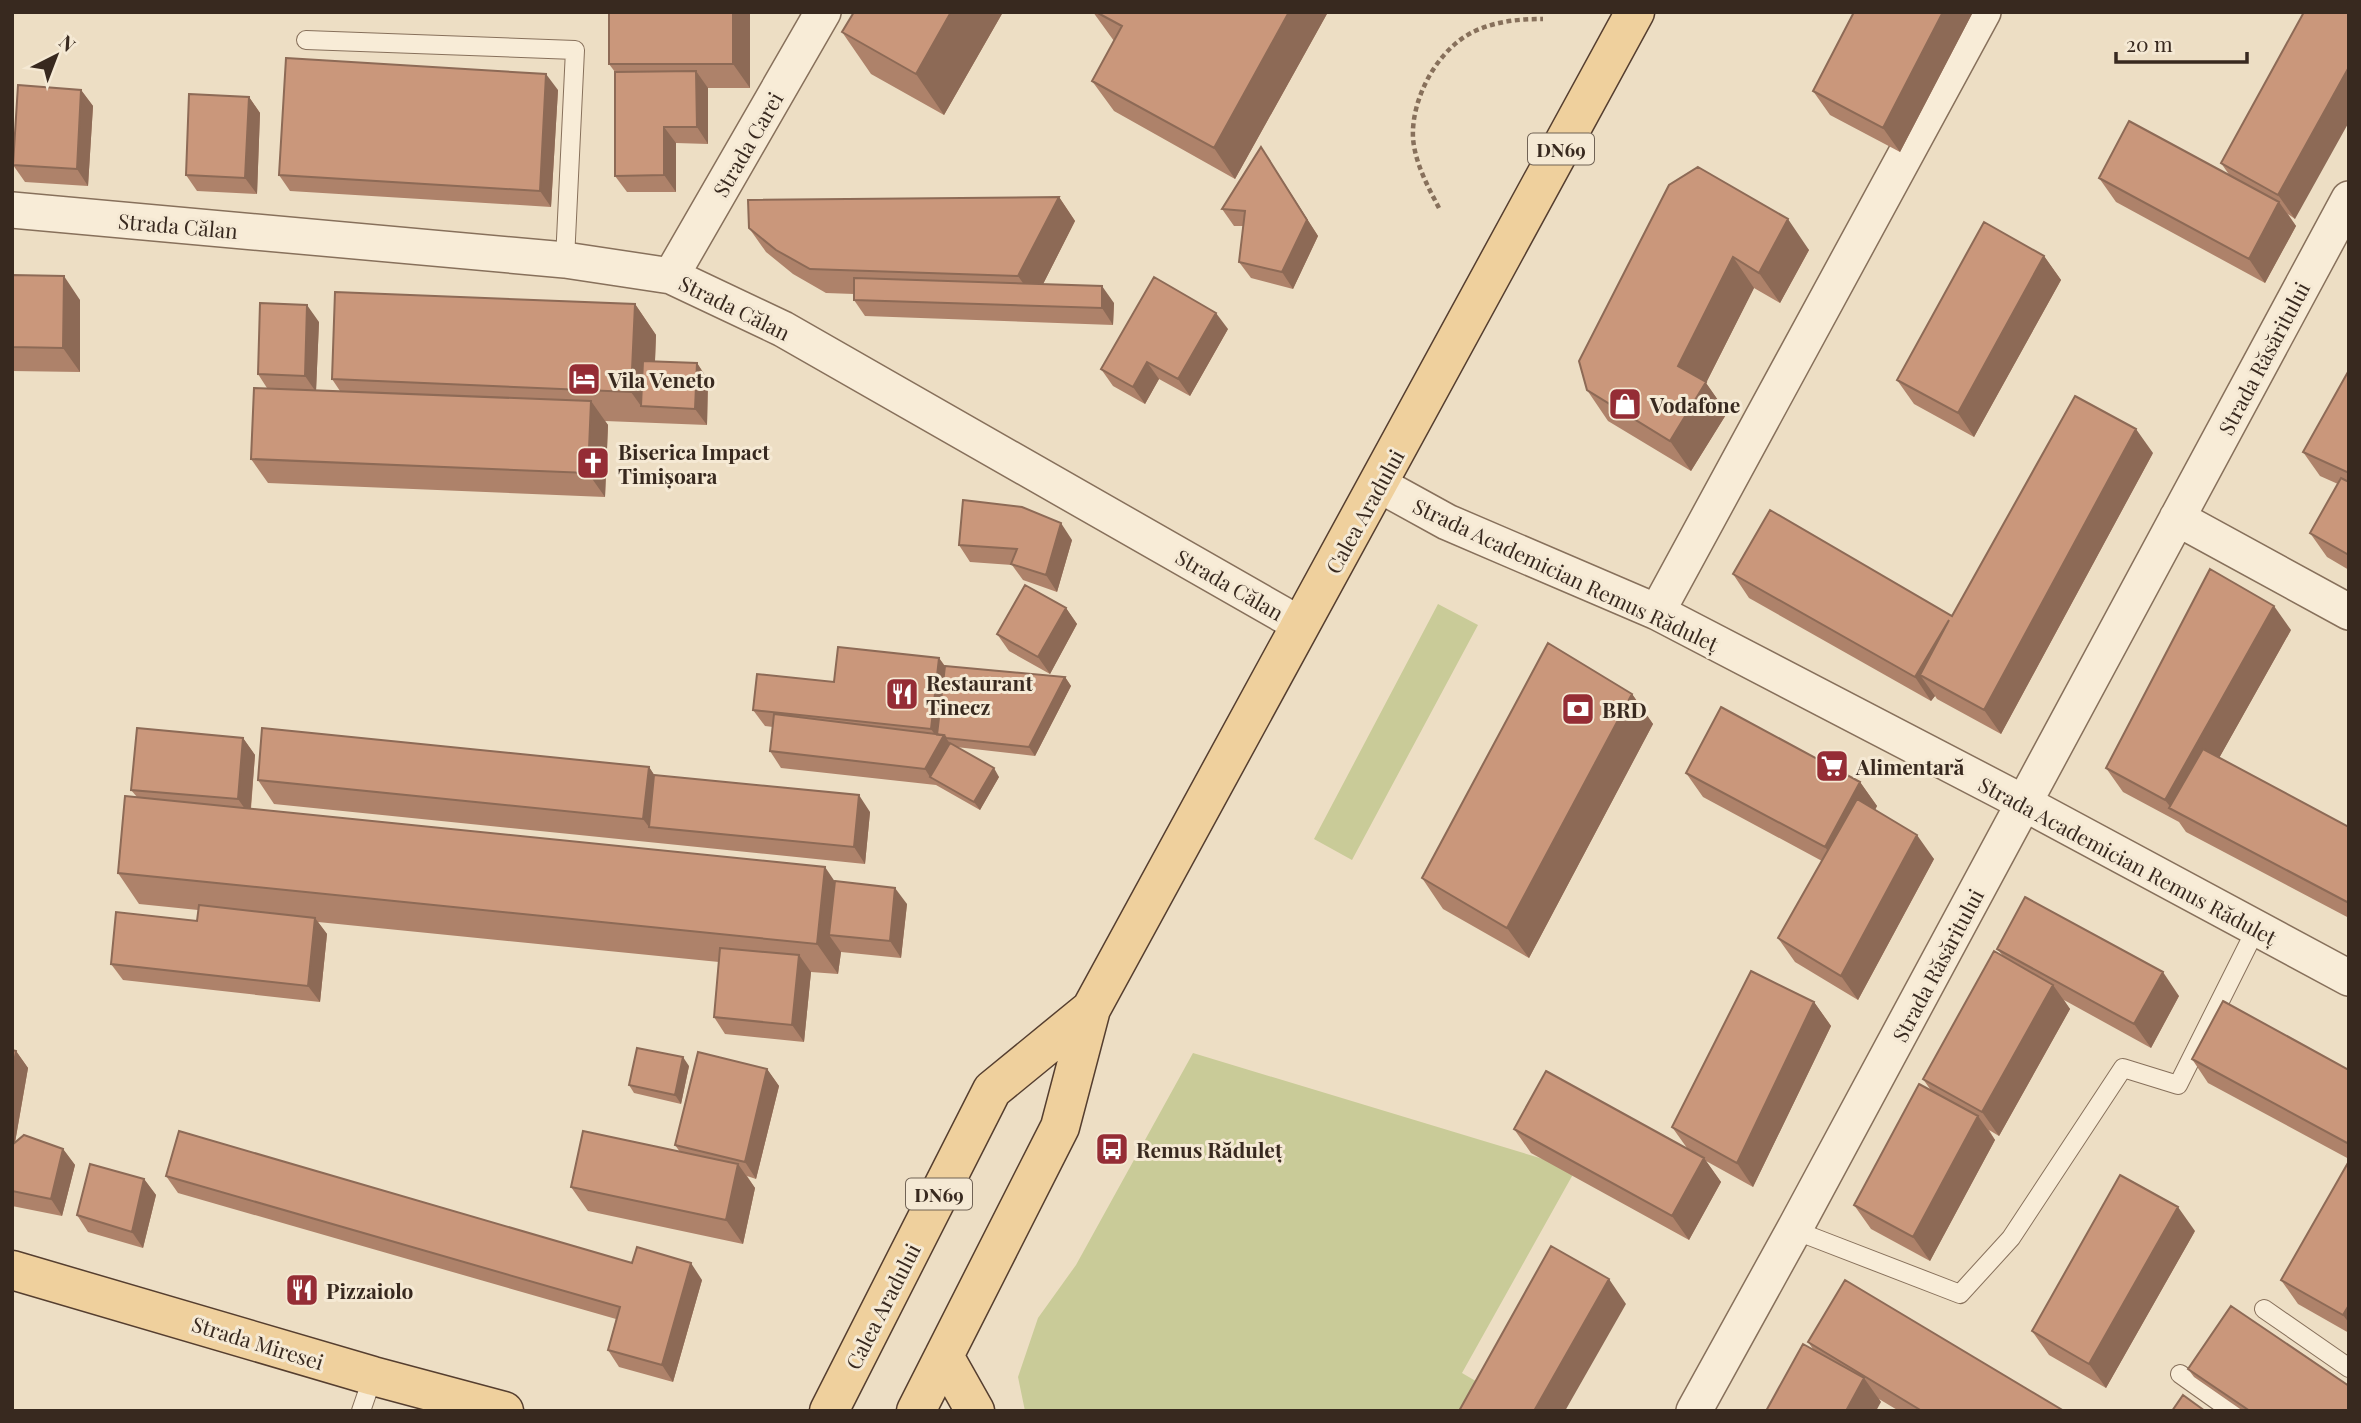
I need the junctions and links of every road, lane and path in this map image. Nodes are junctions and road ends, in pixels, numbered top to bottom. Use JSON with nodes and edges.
{"nodes":[{"id":1,"x":823,"y":12,"type":"edge"},
{"id":2,"x":1635,"y":12,"type":"edge"},
{"id":3,"x":1983,"y":12,"type":"edge"},
{"id":4,"x":1543,"y":19,"type":"dead end"},
{"id":5,"x":306,"y":40,"type":"dead end"},
{"id":6,"x":2349,"y":199,"type":"edge"},
{"id":7,"x":1439,"y":208,"type":"dead end"},
{"id":8,"x":12,"y":210,"type":"edge"},
{"id":9,"x":565,"y":260,"type":"junction"},
{"id":10,"x":671,"y":276,"type":"junction"},
{"id":11,"x":1378,"y":484,"type":"junction"},
{"id":12,"x":2177,"y":518,"type":"junction"},
{"id":13,"x":1657,"y":612,"type":"junction"},
{"id":14,"x":2349,"y":612,"type":"edge"},
{"id":15,"x":1301,"y":625,"type":"junction"},
{"id":16,"x":2024,"y":803,"type":"junction"},
{"id":17,"x":2256,"y":929,"type":"junction"},
{"id":18,"x":2349,"y":978,"type":"edge"},
{"id":19,"x":1091,"y":1009,"type":"junction"},
{"id":20,"x":1794,"y":1230,"type":"junction"},
{"id":21,"x":12,"y":1270,"type":"edge"},
{"id":22,"x":2264,"y":1309,"type":"dead end"},
{"id":23,"x":944,"y":1356,"type":"junction"},
{"id":24,"x":2349,"y":1368,"type":"edge"},
{"id":25,"x":2180,"y":1374,"type":"dead end"},
{"id":26,"x":367,"y":1393,"type":"edge"},
{"id":27,"x":504,"y":1411,"type":"edge"},
{"id":28,"x":829,"y":1411,"type":"edge"},
{"id":29,"x":916,"y":1411,"type":"edge"},
{"id":30,"x":975,"y":1411,"type":"edge"},
{"id":31,"x":1694,"y":1411,"type":"edge"},
{"id":32,"x":2232,"y":1411,"type":"edge"}],
"edges":[{"from":1,"to":10,"type":"street","name":"Strada Carei"},
{"from":2,"to":11,"type":"main road","name":"Calea Aradului","number":"DN69"},
{"from":3,"to":13,"type":"street"},
{"from":4,"to":7,"type":"path"},
{"from":5,"to":9,"type":"lane"},
{"from":6,"to":12,"type":"street","name":"Strada Răsăritului"},
{"from":8,"to":9,"type":"street","name":"Strada Călan"},
{"from":9,"to":10,"type":"street","name":"Strada Călan"},
{"from":10,"to":15,"type":"street","name":"Strada Călan"},
{"from":11,"to":13,"type":"street","name":"Strada Academician Remus Răduleț"},
{"from":11,"to":15,"type":"main road","name":"Calea Aradului","number":"DN69"},
{"from":12,"to":14,"type":"street"},
{"from":12,"to":16,"type":"street","name":"Strada Răsăritului"},
{"from":13,"to":16,"type":"street","name":"Strada Academician Remus Răduleț"},
{"from":15,"to":19,"type":"main road","name":"Calea Aradului","number":"DN69"},
{"from":16,"to":17,"type":"street","name":"Strada Academician Remus Răduleț"},
{"from":16,"to":20,"type":"street","name":"Strada Răsăritului"},
{"from":17,"to":18,"type":"street","name":"Strada Academician Remus Răduleț"},
{"from":17,"to":20,"type":"lane"},
{"from":19,"to":23,"type":"main road","name":"Calea Aradului","number":"DN69"},
{"from":19,"to":28,"type":"main road","name":"Calea Aradului","number":"DN69"},
{"from":20,"to":31,"type":"street","name":"Strada Răsăritului"},
{"from":21,"to":26,"type":"main road","name":"Strada Miresei"},
{"from":22,"to":24,"type":"lane"},
{"from":23,"to":29,"type":"main road","name":"Calea Aradului","number":"DN69"},
{"from":23,"to":30,"type":"main road"},
{"from":25,"to":32,"type":"lane"},
{"from":26,"to":27,"type":"main road","name":"Strada Miresei"}]}
